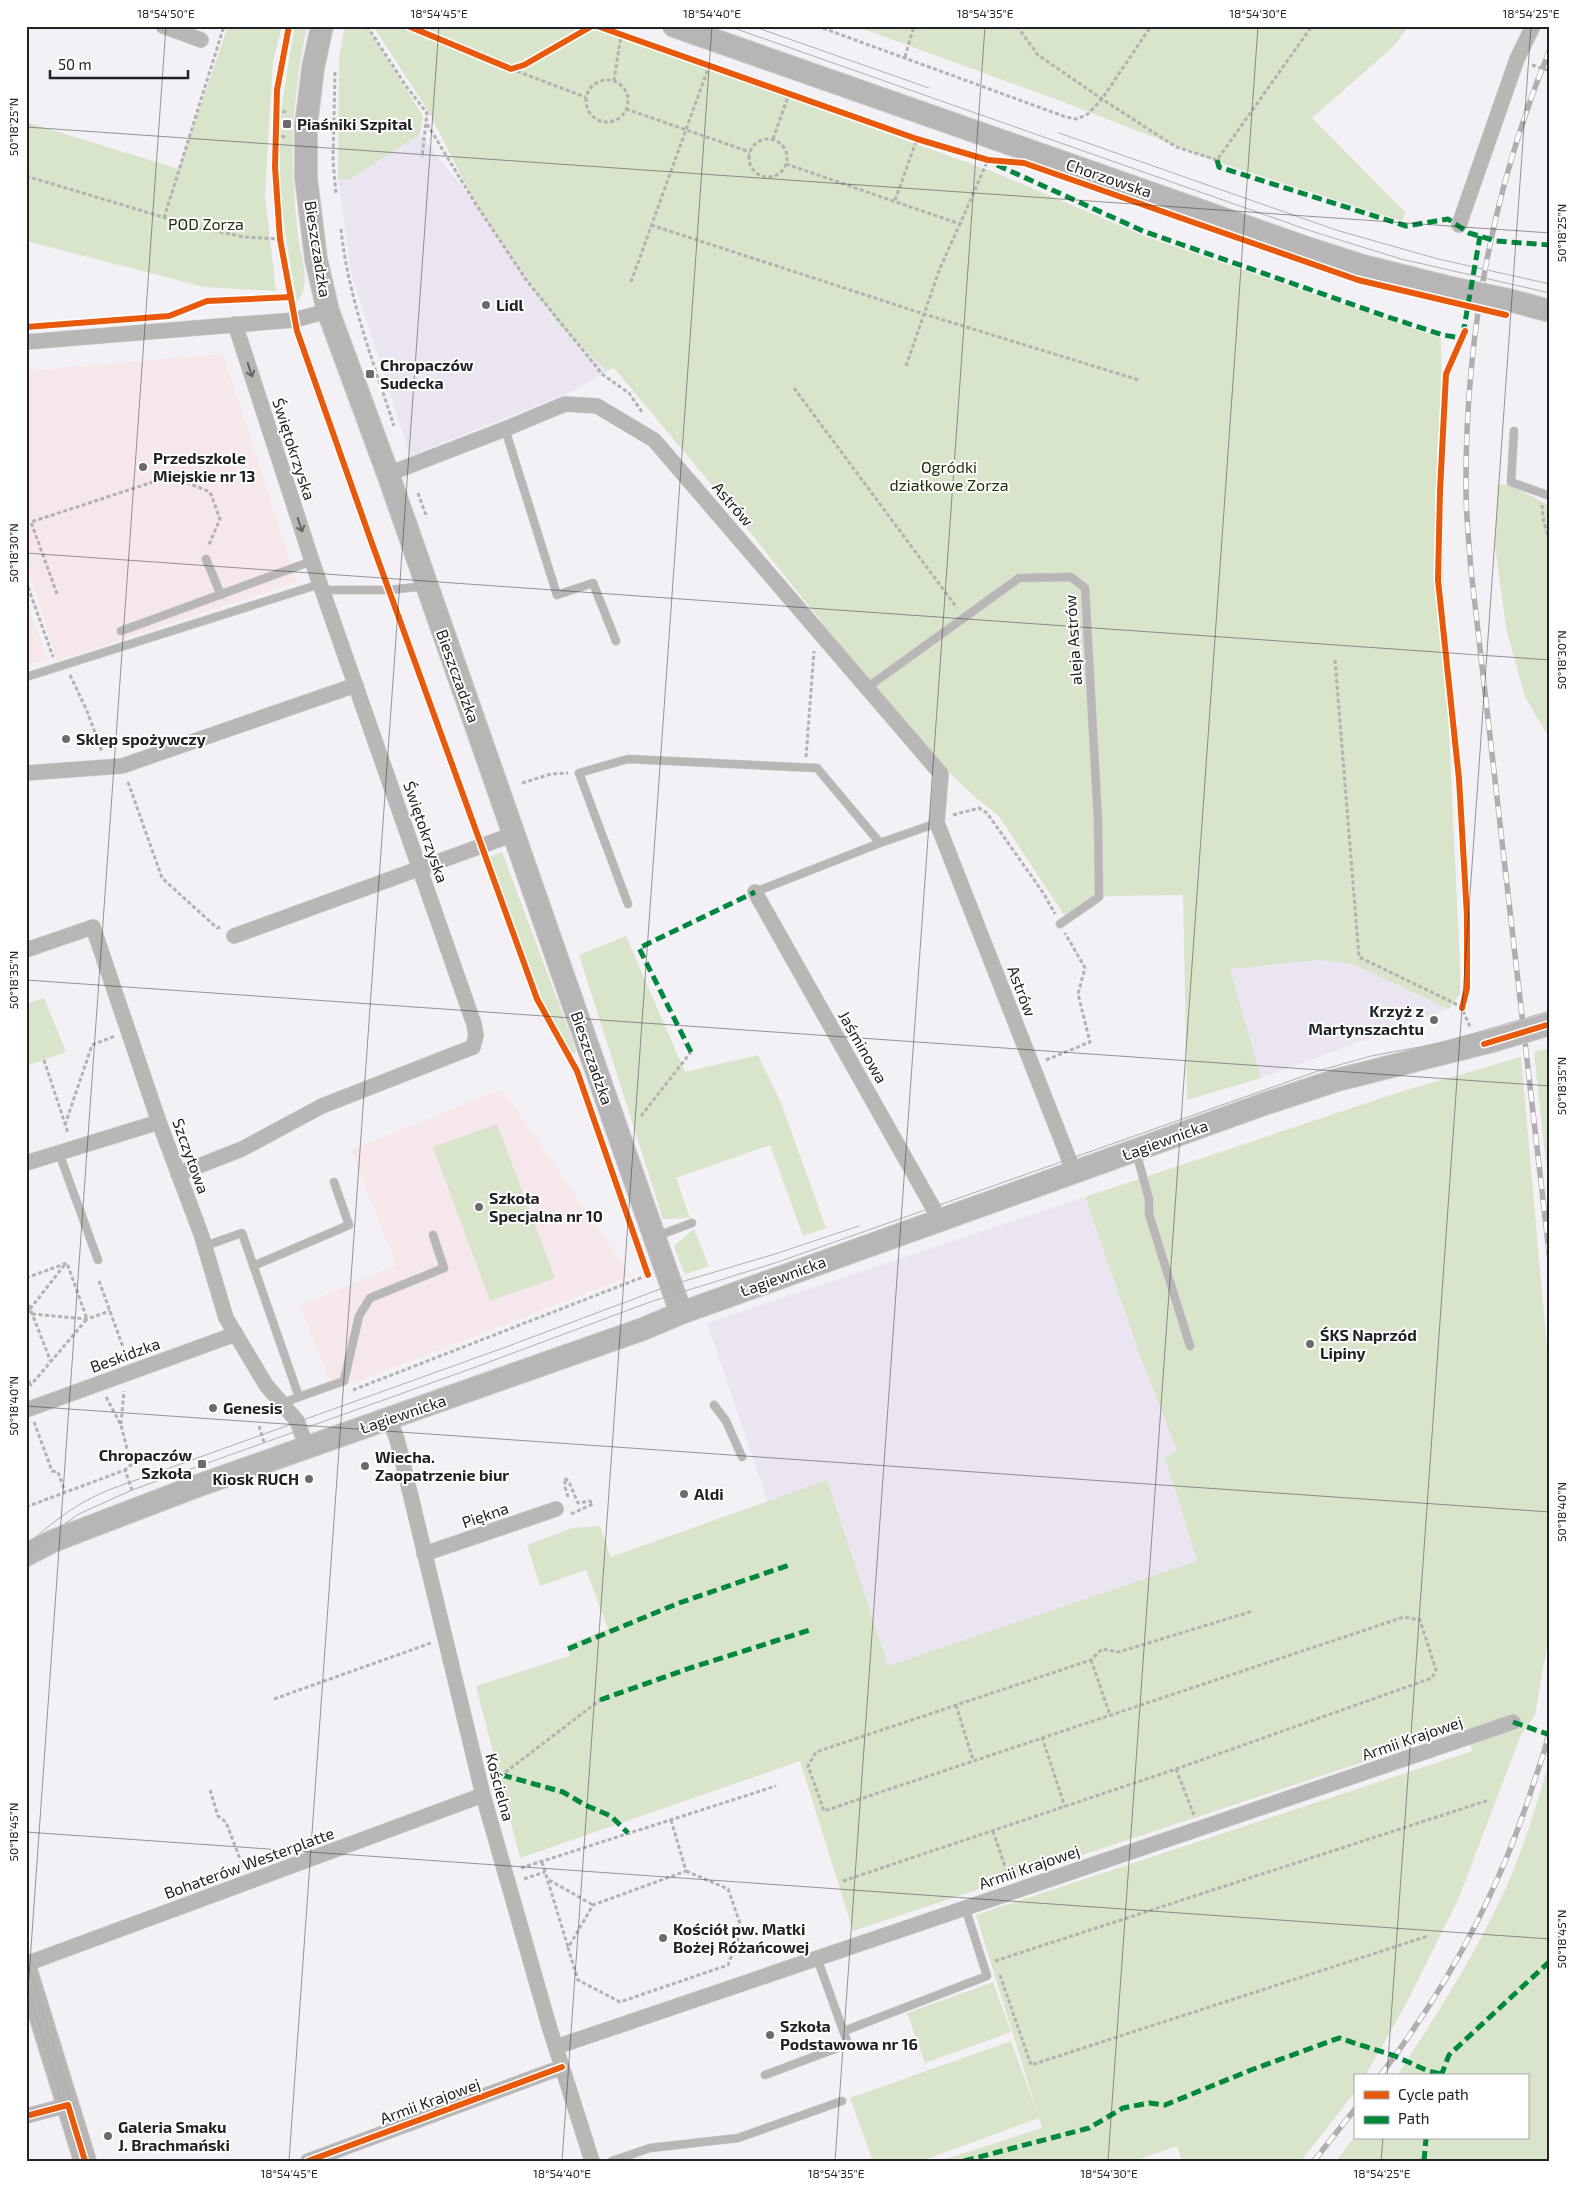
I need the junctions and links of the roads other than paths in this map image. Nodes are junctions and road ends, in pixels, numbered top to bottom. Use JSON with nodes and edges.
{"nodes":[{"id":1,"x":163,"y":26,"type":"edge"},
{"id":2,"x":322,"y":26,"type":"edge"},
{"id":3,"x":674,"y":26,"type":"edge"},
{"id":4,"x":1533,"y":26,"type":"edge"},
{"id":5,"x":201,"y":40,"type":"dead end"},
{"id":6,"x":1459,"y":225,"type":"dead end"},
{"id":7,"x":328,"y":311,"type":"junction"},
{"id":8,"x":1550,"y":311,"type":"edge"},
{"id":9,"x":235,"y":324,"type":"junction"},
{"id":10,"x":26,"y":342,"type":"edge"},
{"id":11,"x":505,"y":430,"type":"junction"},
{"id":12,"x":1514,"y":431,"type":"dead end"},
{"id":13,"x":398,"y":470,"type":"junction"},
{"id":14,"x":1546,"y":495,"type":"edge"},
{"id":15,"x":206,"y":559,"type":"road end"},
{"id":16,"x":312,"y":562,"type":"junction"},
{"id":17,"x":426,"y":586,"type":"junction"},
{"id":18,"x":321,"y":587,"type":"junction"},
{"id":19,"x":221,"y":595,"type":"junction"},
{"id":20,"x":121,"y":631,"type":"dead end"},
{"id":21,"x":616,"y":641,"type":"dead end"},
{"id":22,"x":26,"y":677,"type":"edge"},
{"id":23,"x":356,"y":685,"type":"junction"},
{"id":24,"x":868,"y":687,"type":"junction"},
{"id":25,"x":26,"y":773,"type":"edge"},
{"id":26,"x":938,"y":823,"type":"junction"},
{"id":27,"x":514,"y":834,"type":"junction"},
{"id":28,"x":880,"y":843,"type":"junction"},
{"id":29,"x":420,"y":868,"type":"junction"},
{"id":30,"x":755,"y":892,"type":"joint"},
{"id":31,"x":628,"y":904,"type":"dead end"},
{"id":32,"x":1060,"y":924,"type":"road end"},
{"id":33,"x":230,"y":931,"type":"road end"},
{"id":34,"x":26,"y":950,"type":"edge"},
{"id":35,"x":1550,"y":1024,"type":"edge"},
{"id":36,"x":159,"y":1122,"type":"junction"},
{"id":37,"x":1135,"y":1150,"type":"junction"},
{"id":38,"x":59,"y":1153,"type":"junction"},
{"id":39,"x":26,"y":1164,"type":"edge"},
{"id":40,"x":1074,"y":1172,"type":"junction"},
{"id":41,"x":178,"y":1174,"type":"junction"},
{"id":42,"x":334,"y":1182,"type":"dead end"},
{"id":43,"x":940,"y":1220,"type":"junction"},
{"id":44,"x":692,"y":1223,"type":"dead end"},
{"id":45,"x":433,"y":1235,"type":"dead end"},
{"id":46,"x":655,"y":1236,"type":"junction"},
{"id":47,"x":205,"y":1246,"type":"junction"},
{"id":48,"x":98,"y":1260,"type":"dead end"},
{"id":49,"x":254,"y":1266,"type":"junction"},
{"id":50,"x":681,"y":1313,"type":"junction"},
{"id":51,"x":236,"y":1334,"type":"junction"},
{"id":52,"x":1190,"y":1346,"type":"dead end"},
{"id":53,"x":299,"y":1397,"type":"junction"},
{"id":54,"x":283,"y":1403,"type":"junction"},
{"id":55,"x":714,"y":1405,"type":"dead end"},
{"id":56,"x":28,"y":1410,"type":"edge"},
{"id":57,"x":389,"y":1419,"type":"junction"},
{"id":58,"x":307,"y":1448,"type":"junction"},
{"id":59,"x":742,"y":1458,"type":"dead end"},
{"id":60,"x":556,"y":1509,"type":"road end"},
{"id":61,"x":424,"y":1554,"type":"junction"},
{"id":62,"x":26,"y":1555,"type":"edge"},
{"id":63,"x":1513,"y":1722,"type":"dead end"},
{"id":64,"x":483,"y":1795,"type":"junction"},
{"id":65,"x":965,"y":1907,"type":"junction"},
{"id":66,"x":817,"y":1958,"type":"junction"},
{"id":67,"x":26,"y":1964,"type":"edge"},
{"id":68,"x":26,"y":1970,"type":"edge"},
{"id":69,"x":844,"y":2031,"type":"junction"},
{"id":70,"x":556,"y":2047,"type":"junction"},
{"id":71,"x":562,"y":2067,"type":"junction"},
{"id":72,"x":765,"y":2075,"type":"dead end"},
{"id":73,"x":842,"y":2101,"type":"dead end"},
{"id":74,"x":68,"y":2105,"type":"junction"},
{"id":75,"x":26,"y":2116,"type":"edge"},
{"id":76,"x":84,"y":2161,"type":"edge"},
{"id":77,"x":308,"y":2161,"type":"edge"},
{"id":78,"x":592,"y":2161,"type":"edge"},
{"id":79,"x":612,"y":2161,"type":"edge"}],
"edges":[{"from":1,"to":5,"type":"street"},
{"from":2,"to":7,"type":"street","name":"Bieszczadzka"},
{"from":3,"to":8,"type":"street","name":"Chorzowska","bridge":true},
{"from":4,"to":6,"type":"street"},
{"from":7,"to":9,"type":"street"},
{"from":7,"to":13,"type":"street","name":"Bieszczadzka"},
{"from":9,"to":10,"type":"street"},
{"from":9,"to":16,"type":"street","name":"Świętokrzyska","one_way":true},
{"from":11,"to":13,"type":"street","name":"Astrów"},
{"from":11,"to":21,"type":"lane"},
{"from":11,"to":24,"type":"street","name":"Astrów"},
{"from":12,"to":14,"type":"lane"},
{"from":13,"to":17,"type":"street","name":"Bieszczadzka"},
{"from":15,"to":19,"type":"lane"},
{"from":16,"to":18,"type":"street","name":"Świętokrzyska"},
{"from":16,"to":19,"type":"lane"},
{"from":17,"to":18,"type":"lane"},
{"from":17,"to":27,"type":"street","name":"Bieszczadzka"},
{"from":18,"to":22,"type":"lane"},
{"from":18,"to":23,"type":"street","name":"Świętokrzyska"},
{"from":19,"to":20,"type":"lane"},
{"from":23,"to":25,"type":"street"},
{"from":23,"to":29,"type":"street","name":"Świętokrzyska"},
{"from":24,"to":26,"type":"street","name":"Astrów"},
{"from":24,"to":32,"type":"lane","name":"aleja Astrów"},
{"from":26,"to":28,"type":"lane"},
{"from":26,"to":40,"type":"street","name":"Astrów"},
{"from":27,"to":29,"type":"street"},
{"from":27,"to":46,"type":"street","name":"Bieszczadzka"},
{"from":28,"to":30,"type":"lane"},
{"from":28,"to":31,"type":"lane"},
{"from":29,"to":33,"type":"street"},
{"from":29,"to":41,"type":"street","name":"Świętokrzyska"},
{"from":30,"to":43,"type":"street","name":"Jaśminowa"},
{"from":34,"to":36,"type":"street","name":"Szczytowa"},
{"from":35,"to":37,"type":"street","name":"Łagiewnicka","bridge":true},
{"from":36,"to":38,"type":"street"},
{"from":36,"to":41,"type":"street","name":"Szczytowa"},
{"from":37,"to":40,"type":"street","name":"Łagiewnicka"},
{"from":37,"to":52,"type":"lane"},
{"from":38,"to":39,"type":"street"},
{"from":38,"to":48,"type":"lane"},
{"from":40,"to":43,"type":"street","name":"Łagiewnicka"},
{"from":41,"to":47,"type":"street","name":"Szczytowa"},
{"from":42,"to":49,"type":"lane"},
{"from":43,"to":50,"type":"street","name":"Łagiewnicka"},
{"from":44,"to":46,"type":"lane"},
{"from":45,"to":53,"type":"lane"},
{"from":46,"to":50,"type":"street","name":"Bieszczadzka"},
{"from":47,"to":49,"type":"lane"},
{"from":47,"to":51,"type":"street","name":"Szczytowa"},
{"from":49,"to":53,"type":"lane"},
{"from":50,"to":57,"type":"street","name":"Łagiewnicka"},
{"from":51,"to":54,"type":"street","name":"Szczytowa"},
{"from":51,"to":56,"type":"street","name":"Beskidzka"},
{"from":53,"to":54,"type":"lane"},
{"from":54,"to":58,"type":"street","name":"Szczytowa"},
{"from":55,"to":59,"type":"lane"},
{"from":57,"to":58,"type":"street","name":"Łagiewnicka"},
{"from":57,"to":61,"type":"street","name":"Kościelna"},
{"from":58,"to":62,"type":"street","name":"Łagiewnicka"},
{"from":60,"to":61,"type":"street","name":"Piękna"},
{"from":61,"to":64,"type":"street","name":"Kościelna"},
{"from":63,"to":65,"type":"street","name":"Armii Krajowej"},
{"from":64,"to":67,"type":"street","name":"Bohaterów Westerplatte"},
{"from":64,"to":70,"type":"street","name":"Kościelna"},
{"from":65,"to":66,"type":"street","name":"Armii Krajowej"},
{"from":65,"to":69,"type":"lane"},
{"from":66,"to":69,"type":"lane"},
{"from":66,"to":70,"type":"street","name":"Armii Krajowej"},
{"from":68,"to":74,"type":"street"},
{"from":69,"to":72,"type":"lane"},
{"from":70,"to":71,"type":"street","name":"Kościelna"},
{"from":71,"to":77,"type":"street","name":"Armii Krajowej"},
{"from":71,"to":78,"type":"street","name":"Kościelna"},
{"from":73,"to":79,"type":"lane"},
{"from":74,"to":75,"type":"street"},
{"from":74,"to":76,"type":"street"}]}
